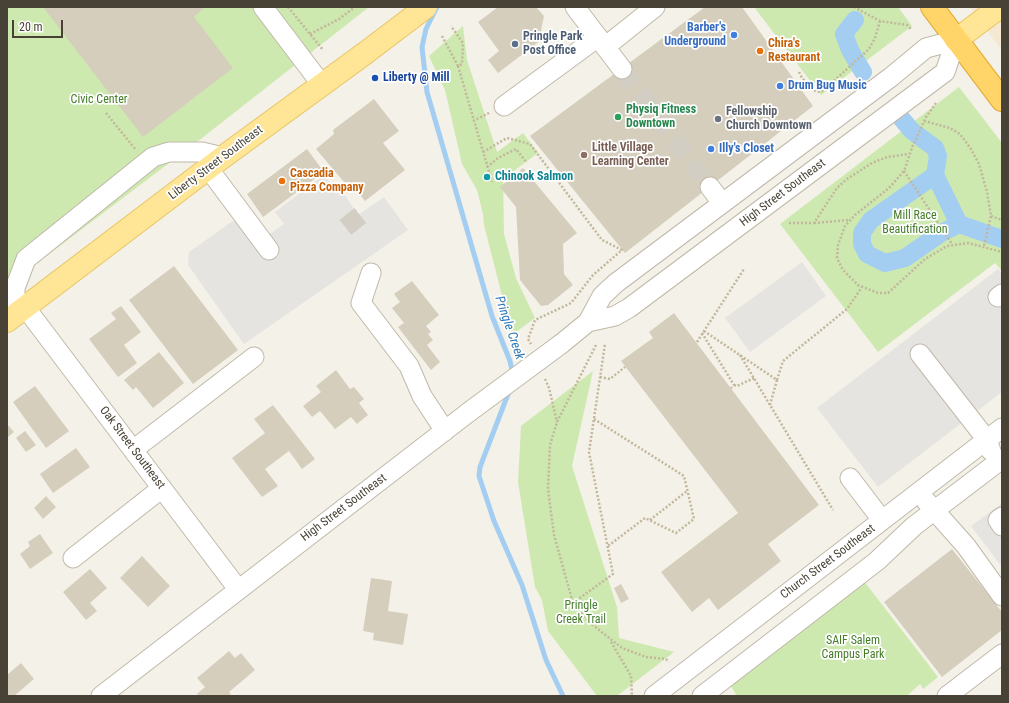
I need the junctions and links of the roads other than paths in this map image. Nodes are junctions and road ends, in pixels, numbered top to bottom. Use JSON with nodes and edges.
{"nodes":[{"id":1,"x":263,"y":7,"type":"edge"},
{"id":2,"x":426,"y":7,"type":"edge"},
{"id":3,"x":575,"y":7,"type":"edge"},
{"id":4,"x":655,"y":7,"type":"edge"},
{"id":5,"x":932,"y":7,"type":"edge"},
{"id":6,"x":1000,"y":7,"type":"edge"},
{"id":7,"x":956,"y":40,"type":"junction"},
{"id":8,"x":602,"y":42,"type":"junction"},
{"id":9,"x":622,"y":69,"type":"tunnel mouth"},
{"id":10,"x":322,"y":85,"type":"junction"},
{"id":11,"x":1002,"y":100,"type":"edge"},
{"id":12,"x":504,"y":106,"type":"dead end"},
{"id":13,"x":216,"y":163,"type":"junction"},
{"id":14,"x":710,"y":187,"type":"tunnel mouth"},
{"id":15,"x":722,"y":204,"type":"junction"},
{"id":16,"x":269,"y":250,"type":"dead end"},
{"id":17,"x":14,"y":272,"type":"edge"},
{"id":18,"x":371,"y":273,"type":"dead end"},
{"id":19,"x":16,"y":314,"type":"edge"},
{"id":20,"x":588,"y":322,"type":"junction"},
{"id":21,"x":920,"y":354,"type":"dead end"},
{"id":22,"x":254,"y":357,"type":"dead end"},
{"id":23,"x":1002,"y":428,"type":"edge"},
{"id":24,"x":445,"y":431,"type":"junction"},
{"id":25,"x":987,"y":440,"type":"junction"},
{"id":26,"x":133,"y":450,"type":"junction"},
{"id":27,"x":1000,"y":464,"type":"edge"},
{"id":28,"x":850,"y":478,"type":"dead end"},
{"id":29,"x":162,"y":488,"type":"junction"},
{"id":30,"x":919,"y":492,"type":"junction"},
{"id":31,"x":934,"y":511,"type":"junction"},
{"id":32,"x":1002,"y":517,"type":"edge"},
{"id":33,"x":882,"y":520,"type":"junction"},
{"id":34,"x":1002,"y":526,"type":"edge"},
{"id":35,"x":73,"y":558,"type":"dead end"},
{"id":36,"x":238,"y":589,"type":"junction"},
{"id":37,"x":1002,"y":596,"type":"edge"},
{"id":38,"x":1002,"y":654,"type":"edge"},
{"id":39,"x":698,"y":661,"type":"junction"},
{"id":40,"x":712,"y":693,"type":"edge"},
{"id":41,"x":101,"y":696,"type":"edge"},
{"id":42,"x":654,"y":696,"type":"edge"},
{"id":43,"x":947,"y":696,"type":"edge"}],
"edges":[{"from":1,"to":10,"type":"street"},
{"from":2,"to":10,"type":"main road","name":"Liberty Street Southeast","bridge":true},
{"from":3,"to":8,"type":"street"},
{"from":4,"to":8,"type":"street"},
{"from":5,"to":7,"type":"highway"},
{"from":6,"to":7,"type":"main road","name":"High Street Southeast"},
{"from":7,"to":11,"type":"highway"},
{"from":7,"to":15,"type":"street","name":"High Street Southeast"},
{"from":7,"to":20,"type":"street","name":"High Street Southeast"},
{"from":8,"to":9,"type":"street"},
{"from":8,"to":12,"type":"street"},
{"from":10,"to":13,"type":"main road","name":"Liberty Street Southeast"},
{"from":13,"to":16,"type":"street"},
{"from":13,"to":17,"type":"street"},
{"from":13,"to":19,"type":"main road","name":"Liberty Street Southeast"},
{"from":14,"to":15,"type":"street"},
{"from":15,"to":20,"type":"street","name":"High Street Southeast"},
{"from":17,"to":19,"type":"street"},
{"from":18,"to":24,"type":"street"},
{"from":19,"to":26,"type":"street","name":"Oak Street Southeast"},
{"from":20,"to":24,"type":"street","name":"High Street Southeast","bridge":true},
{"from":21,"to":25,"type":"street"},
{"from":22,"to":26,"type":"street"},
{"from":23,"to":25,"type":"street","name":"Church Street Southeast"},
{"from":24,"to":36,"type":"street","name":"High Street Southeast"},
{"from":25,"to":27,"type":"street"},
{"from":25,"to":30,"type":"street","name":"Church Street Southeast"},
{"from":26,"to":29,"type":"street","name":"Oak Street Southeast"},
{"from":27,"to":31,"type":"street"},
{"from":28,"to":33,"type":"street"},
{"from":29,"to":35,"type":"street"},
{"from":29,"to":36,"type":"street","name":"Oak Street Southeast"},
{"from":30,"to":31,"type":"street"},
{"from":30,"to":33,"type":"street","name":"Church Street Southeast"},
{"from":31,"to":37,"type":"street"},
{"from":31,"to":40,"type":"street"},
{"from":32,"to":34,"type":"street"},
{"from":33,"to":39,"type":"street","name":"Church Street Southeast"},
{"from":36,"to":41,"type":"street","name":"High Street Southeast"},
{"from":38,"to":43,"type":"street"},
{"from":39,"to":40,"type":"street"},
{"from":39,"to":42,"type":"street","name":"Church Street Southeast"}]}
